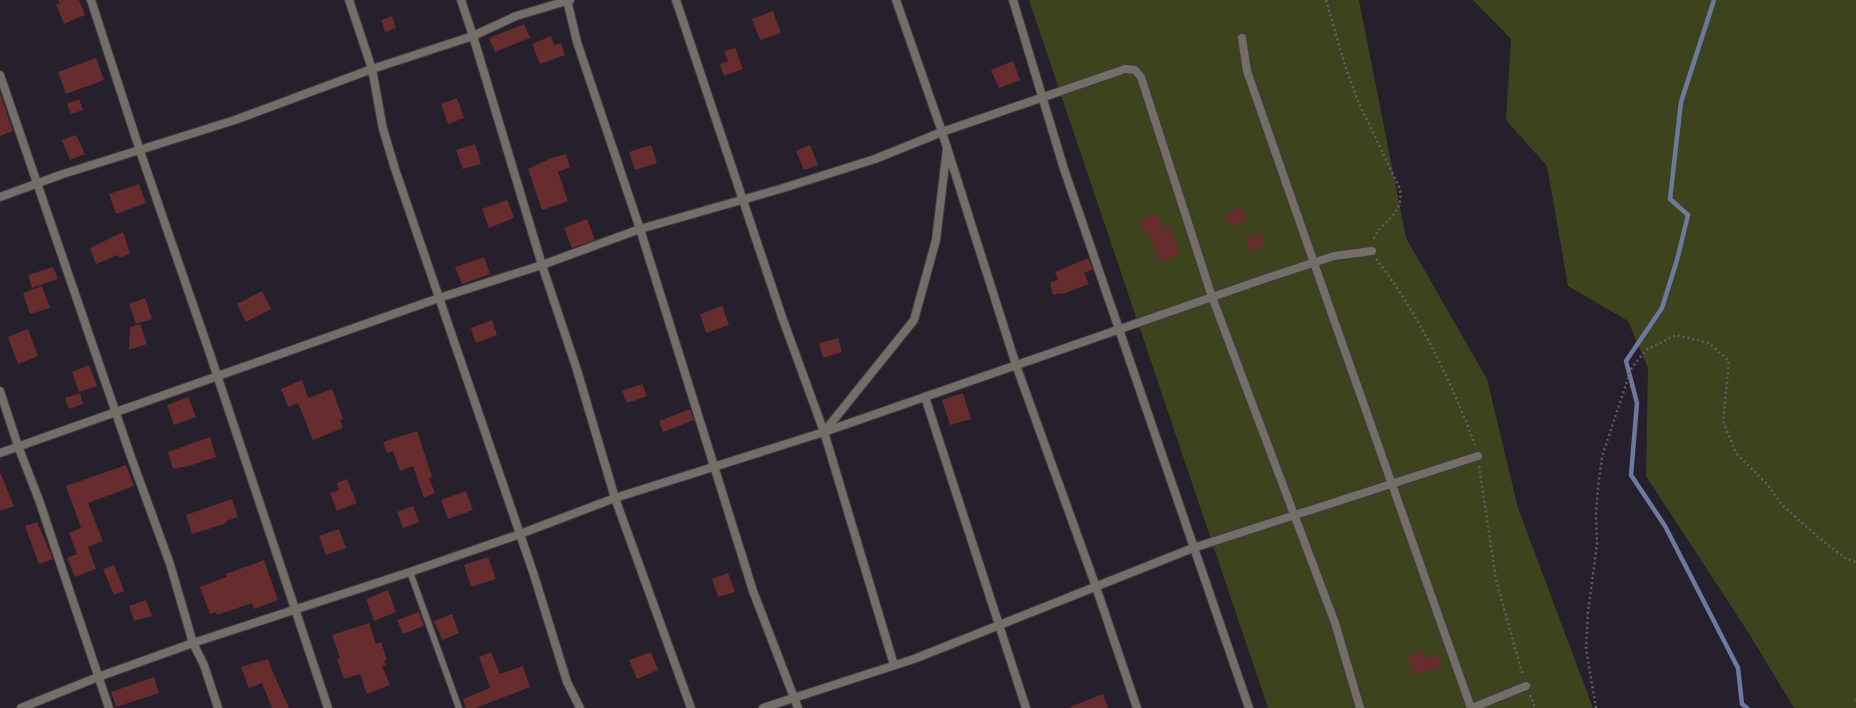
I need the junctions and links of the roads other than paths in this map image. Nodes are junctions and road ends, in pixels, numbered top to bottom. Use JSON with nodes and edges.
{"nodes":[{"id":1,"x":91,"y":0,"type":"edge"},
{"id":2,"x":349,"y":0,"type":"edge"},
{"id":3,"x":461,"y":0,"type":"edge"},
{"id":4,"x":568,"y":0,"type":"edge"},
{"id":5,"x":676,"y":0,"type":"edge"},
{"id":6,"x":896,"y":0,"type":"edge"},
{"id":7,"x":1014,"y":0,"type":"edge"},
{"id":8,"x":473,"y":36,"type":"junction"},
{"id":9,"x":1242,"y":38,"type":"dead end"},
{"id":10,"x":372,"y":69,"type":"junction"},
{"id":11,"x":0,"y":75,"type":"edge"},
{"id":12,"x":1042,"y":97,"type":"junction"},
{"id":13,"x":942,"y":132,"type":"junction"},
{"id":14,"x":947,"y":148,"type":"junction"},
{"id":15,"x":140,"y":150,"type":"junction"},
{"id":16,"x":36,"y":185,"type":"junction"},
{"id":17,"x":0,"y":197,"type":"edge"},
{"id":18,"x":742,"y":200,"type":"junction"},
{"id":19,"x":640,"y":229,"type":"junction"},
{"id":20,"x":1372,"y":251,"type":"road end"},
{"id":21,"x":1313,"y":263,"type":"junction"},
{"id":22,"x":542,"y":265,"type":"junction"},
{"id":23,"x":1212,"y":297,"type":"junction"},
{"id":24,"x":439,"y":298,"type":"junction"},
{"id":25,"x":1118,"y":328,"type":"junction"},
{"id":26,"x":1016,"y":365,"type":"junction"},
{"id":27,"x":218,"y":376,"type":"junction"},
{"id":28,"x":0,"y":391,"type":"edge"},
{"id":29,"x":925,"y":397,"type":"junction"},
{"id":30,"x":116,"y":412,"type":"junction"},
{"id":31,"x":824,"y":432,"type":"junction"},
{"id":32,"x":18,"y":446,"type":"junction"},
{"id":33,"x":0,"y":453,"type":"edge"},
{"id":34,"x":1478,"y":456,"type":"road end"},
{"id":35,"x":714,"y":467,"type":"junction"},
{"id":36,"x":1392,"y":484,"type":"junction"},
{"id":37,"x":615,"y":498,"type":"junction"},
{"id":38,"x":1294,"y":515,"type":"junction"},
{"id":39,"x":520,"y":534,"type":"junction"},
{"id":40,"x":1193,"y":548,"type":"junction"},
{"id":41,"x":410,"y":572,"type":"junction"},
{"id":42,"x":1096,"y":587,"type":"junction"},
{"id":43,"x":296,"y":610,"type":"junction"},
{"id":44,"x":999,"y":625,"type":"junction"},
{"id":45,"x":193,"y":643,"type":"junction"},
{"id":46,"x":894,"y":665,"type":"junction"},
{"id":47,"x":98,"y":677,"type":"junction"},
{"id":48,"x":1526,"y":686,"type":"road end"},
{"id":49,"x":795,"y":697,"type":"junction"},
{"id":50,"x":20,"y":708,"type":"edge"},
{"id":51,"x":109,"y":708,"type":"edge"},
{"id":52,"x":218,"y":708,"type":"edge"},
{"id":53,"x":328,"y":708,"type":"edge"},
{"id":54,"x":459,"y":708,"type":"edge"},
{"id":55,"x":580,"y":708,"type":"edge"},
{"id":56,"x":691,"y":708,"type":"edge"},
{"id":57,"x":763,"y":708,"type":"edge"},
{"id":58,"x":798,"y":708,"type":"edge"},
{"id":59,"x":1026,"y":708,"type":"edge"},
{"id":60,"x":1137,"y":708,"type":"edge"},
{"id":61,"x":1249,"y":708,"type":"edge"},
{"id":62,"x":1360,"y":708,"type":"edge"},
{"id":63,"x":1472,"y":708,"type":"edge"}],
"edges":[{"from":1,"to":15,"type":"street"},
{"from":2,"to":10,"type":"street"},
{"from":3,"to":8,"type":"street"},
{"from":4,"to":8,"type":"street"},
{"from":4,"to":19,"type":"street"},
{"from":5,"to":18,"type":"street"},
{"from":6,"to":13,"type":"street"},
{"from":7,"to":12,"type":"street"},
{"from":8,"to":10,"type":"street"},
{"from":8,"to":22,"type":"street"},
{"from":9,"to":21,"type":"street"},
{"from":10,"to":15,"type":"street"},
{"from":10,"to":24,"type":"street"},
{"from":11,"to":16,"type":"street"},
{"from":12,"to":13,"type":"street"},
{"from":12,"to":23,"type":"street"},
{"from":12,"to":25,"type":"street"},
{"from":13,"to":14,"type":"street"},
{"from":13,"to":18,"type":"street"},
{"from":14,"to":26,"type":"street"},
{"from":14,"to":31,"type":"street"},
{"from":15,"to":16,"type":"street"},
{"from":15,"to":27,"type":"street"},
{"from":16,"to":17,"type":"street"},
{"from":16,"to":30,"type":"street"},
{"from":18,"to":19,"type":"street"},
{"from":18,"to":31,"type":"street"},
{"from":19,"to":22,"type":"street"},
{"from":19,"to":35,"type":"street"},
{"from":20,"to":21,"type":"street"},
{"from":21,"to":23,"type":"street"},
{"from":21,"to":36,"type":"street"},
{"from":22,"to":24,"type":"street"},
{"from":22,"to":37,"type":"street"},
{"from":23,"to":25,"type":"street"},
{"from":23,"to":38,"type":"street"},
{"from":24,"to":27,"type":"street"},
{"from":24,"to":39,"type":"street"},
{"from":25,"to":26,"type":"street"},
{"from":25,"to":40,"type":"street"},
{"from":26,"to":29,"type":"street"},
{"from":26,"to":42,"type":"street"},
{"from":27,"to":30,"type":"street"},
{"from":27,"to":43,"type":"street"},
{"from":28,"to":32,"type":"street"},
{"from":29,"to":31,"type":"street"},
{"from":29,"to":44,"type":"street"},
{"from":30,"to":32,"type":"street"},
{"from":30,"to":45,"type":"street"},
{"from":31,"to":35,"type":"street"},
{"from":31,"to":46,"type":"street"},
{"from":32,"to":33,"type":"street"},
{"from":32,"to":47,"type":"street"},
{"from":34,"to":36,"type":"street"},
{"from":35,"to":37,"type":"street"},
{"from":35,"to":49,"type":"street"},
{"from":36,"to":38,"type":"street"},
{"from":36,"to":63,"type":"street"},
{"from":37,"to":39,"type":"street"},
{"from":37,"to":56,"type":"street"},
{"from":38,"to":40,"type":"street"},
{"from":38,"to":62,"type":"street"},
{"from":39,"to":41,"type":"street"},
{"from":39,"to":55,"type":"street"},
{"from":40,"to":42,"type":"street"},
{"from":40,"to":61,"type":"street"},
{"from":41,"to":43,"type":"street"},
{"from":41,"to":54,"type":"lane"},
{"from":42,"to":44,"type":"street"},
{"from":42,"to":60,"type":"street"},
{"from":43,"to":45,"type":"street"},
{"from":43,"to":53,"type":"street"},
{"from":44,"to":46,"type":"street"},
{"from":44,"to":59,"type":"street"},
{"from":45,"to":47,"type":"street"},
{"from":45,"to":52,"type":"street"},
{"from":46,"to":49,"type":"street"},
{"from":47,"to":50,"type":"street"},
{"from":47,"to":51,"type":"street"},
{"from":48,"to":63,"type":"street"},
{"from":49,"to":57,"type":"street"},
{"from":49,"to":58,"type":"street"}]}
